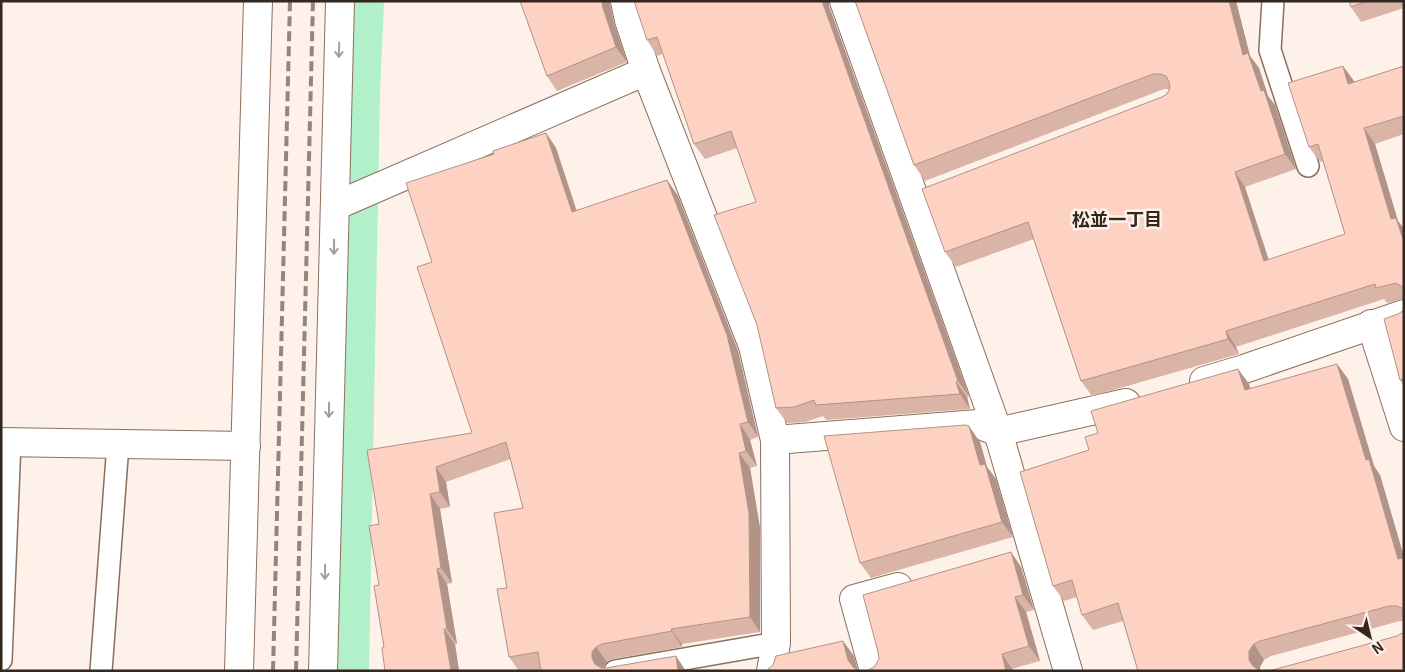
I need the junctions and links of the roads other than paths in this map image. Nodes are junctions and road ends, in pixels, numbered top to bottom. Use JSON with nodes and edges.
{"nodes":[{"id":1,"x":258,"y":1,"type":"edge"},
{"id":2,"x":340,"y":1,"type":"edge"},
{"id":3,"x":625,"y":1,"type":"edge"},
{"id":4,"x":844,"y":1,"type":"edge"},
{"id":5,"x":1273,"y":1,"type":"edge"},
{"id":6,"x":646,"y":71,"type":"junction"},
{"id":7,"x":1308,"y":166,"type":"dead end"},
{"id":8,"x":335,"y":206,"type":"junction"},
{"id":9,"x":1404,"y":314,"type":"edge"},
{"id":10,"x":1371,"y":324,"type":"junction"},
{"id":11,"x":1180,"y":388,"type":"edge"},
{"id":12,"x":1152,"y":396,"type":"edge"},
{"id":13,"x":1404,"y":427,"type":"edge"},
{"id":14,"x":998,"y":432,"type":"junction"},
{"id":15,"x":775,"y":440,"type":"junction"},
{"id":16,"x":6,"y":442,"type":"edge"},
{"id":17,"x":118,"y":444,"type":"junction"},
{"id":18,"x":246,"y":446,"type":"junction"},
{"id":19,"x":919,"y":580,"type":"edge"},
{"id":20,"x":776,"y":643,"type":"junction"},
{"id":21,"x":1,"y":660,"type":"edge"},
{"id":22,"x":101,"y":671,"type":"edge"},
{"id":23,"x":239,"y":671,"type":"edge"},
{"id":24,"x":323,"y":671,"type":"edge"},
{"id":25,"x":615,"y":671,"type":"edge"},
{"id":26,"x":771,"y":671,"type":"edge"},
{"id":27,"x":874,"y":671,"type":"edge"},
{"id":28,"x":1068,"y":671,"type":"edge"}],
"edges":[{"from":1,"to":18,"type":"street"},
{"from":2,"to":8,"type":"street","one_way":true},
{"from":3,"to":6,"type":"street"},
{"from":4,"to":14,"type":"street"},
{"from":5,"to":7,"type":"lane"},
{"from":6,"to":8,"type":"street"},
{"from":6,"to":15,"type":"street"},
{"from":8,"to":24,"type":"street","one_way":true},
{"from":9,"to":10,"type":"street"},
{"from":10,"to":11,"type":"street"},
{"from":10,"to":13,"type":"street"},
{"from":12,"to":14,"type":"street"},
{"from":14,"to":15,"type":"street"},
{"from":14,"to":28,"type":"street"},
{"from":15,"to":20,"type":"street"},
{"from":16,"to":17,"type":"street"},
{"from":16,"to":21,"type":"lane"},
{"from":17,"to":18,"type":"street"},
{"from":17,"to":22,"type":"lane"},
{"from":18,"to":23,"type":"street"},
{"from":19,"to":27,"type":"street"},
{"from":20,"to":25,"type":"lane"},
{"from":20,"to":26,"type":"street"}]}
